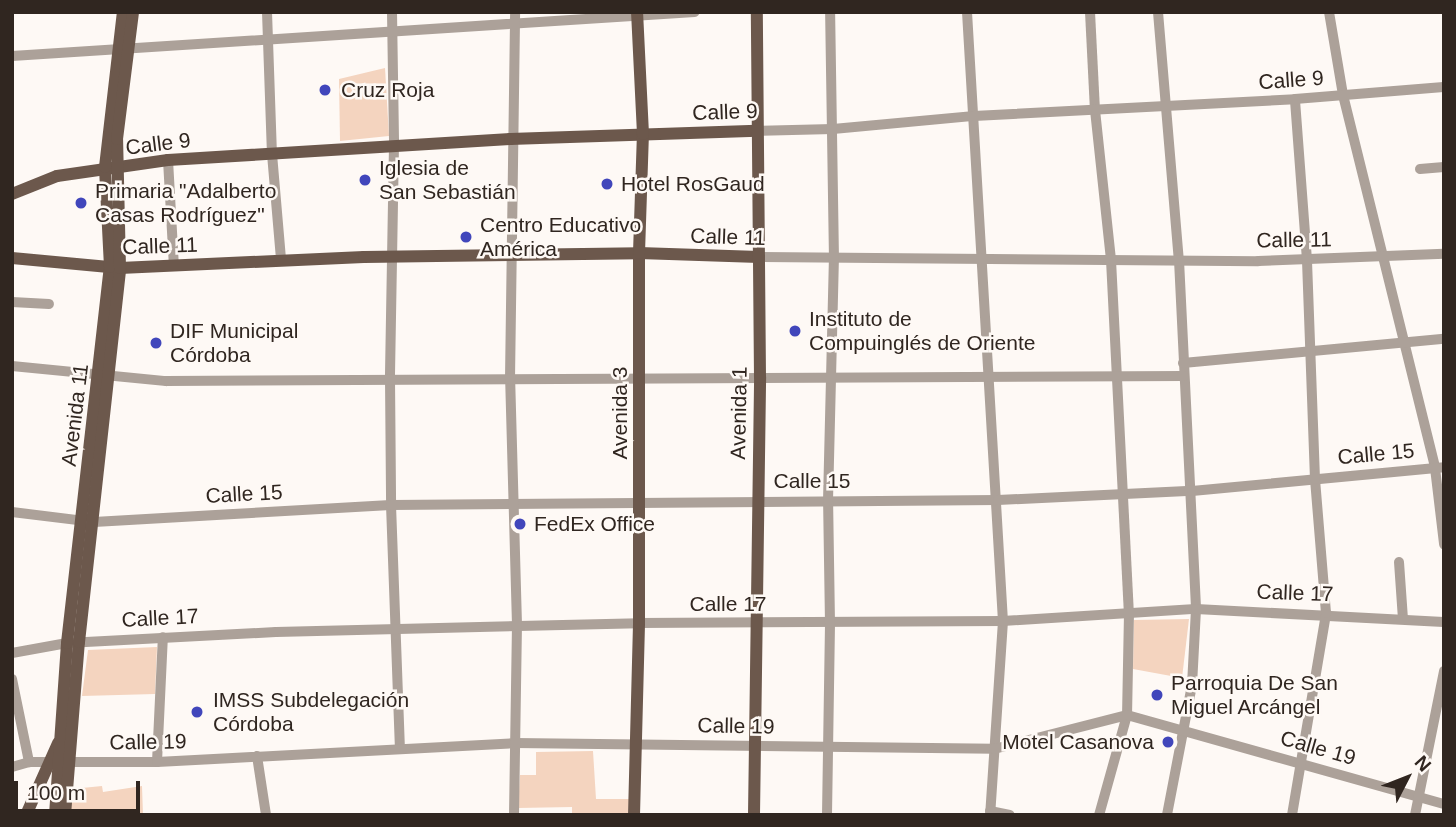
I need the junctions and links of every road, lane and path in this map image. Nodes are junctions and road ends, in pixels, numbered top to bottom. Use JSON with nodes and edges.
{"nodes":[{"id":1,"x":123,"y":12,"type":"edge"},
{"id":2,"x":133,"y":12,"type":"edge"},
{"id":3,"x":267,"y":12,"type":"edge"},
{"id":4,"x":391,"y":12,"type":"edge"},
{"id":5,"x":695,"y":12,"type":"edge"},
{"id":6,"x":757,"y":12,"type":"edge"},
{"id":7,"x":830,"y":12,"type":"edge"},
{"id":8,"x":967,"y":12,"type":"edge"},
{"id":9,"x":1090,"y":12,"type":"edge"},
{"id":10,"x":1158,"y":12,"type":"edge"},
{"id":11,"x":1329,"y":12,"type":"edge"},
{"id":12,"x":637,"y":13,"type":"edge"},
{"id":13,"x":515,"y":18,"type":"edge"},
{"id":14,"x":392,"y":31,"type":"junction"},
{"id":15,"x":269,"y":38,"type":"junction"},
{"id":16,"x":122,"y":49,"type":"junction"},
{"id":17,"x":12,"y":56,"type":"edge"},
{"id":18,"x":1444,"y":87,"type":"edge"},
{"id":19,"x":1343,"y":95,"type":"junction"},
{"id":20,"x":1295,"y":99,"type":"junction"},
{"id":21,"x":1164,"y":106,"type":"junction"},
{"id":22,"x":1095,"y":110,"type":"junction"},
{"id":23,"x":974,"y":116,"type":"junction"},
{"id":24,"x":833,"y":129,"type":"junction"},
{"id":25,"x":757,"y":131,"type":"junction"},
{"id":26,"x":643,"y":134,"type":"junction"},
{"id":27,"x":515,"y":139,"type":"junction"},
{"id":28,"x":394,"y":145,"type":"junction"},
{"id":29,"x":272,"y":154,"type":"junction"},
{"id":30,"x":168,"y":160,"type":"junction"},
{"id":31,"x":1444,"y":167,"type":"edge"},
{"id":32,"x":111,"y":168,"type":"junction"},
{"id":33,"x":1420,"y":169,"type":"dead end"},
{"id":34,"x":12,"y":194,"type":"edge"},
{"id":35,"x":639,"y":253,"type":"junction"},
{"id":36,"x":1444,"y":254,"type":"edge"},
{"id":37,"x":513,"y":256,"type":"junction"},
{"id":38,"x":393,"y":257,"type":"junction"},
{"id":39,"x":758,"y":257,"type":"junction"},
{"id":40,"x":1382,"y":257,"type":"junction"},
{"id":41,"x":12,"y":258,"type":"edge"},
{"id":42,"x":282,"y":258,"type":"junction"},
{"id":43,"x":981,"y":258,"type":"junction"},
{"id":44,"x":834,"y":260,"type":"junction"},
{"id":45,"x":1111,"y":260,"type":"junction"},
{"id":46,"x":1179,"y":260,"type":"junction"},
{"id":47,"x":1307,"y":260,"type":"junction"},
{"id":48,"x":174,"y":266,"type":"junction"},
{"id":49,"x":115,"y":267,"type":"junction"},
{"id":50,"x":12,"y":302,"type":"edge"},
{"id":51,"x":49,"y":304,"type":"dead end"},
{"id":52,"x":1444,"y":340,"type":"edge"},
{"id":53,"x":1405,"y":345,"type":"junction"},
{"id":54,"x":1310,"y":353,"type":"junction"},
{"id":55,"x":1183,"y":363,"type":"junction"},
{"id":56,"x":12,"y":366,"type":"edge"},
{"id":57,"x":105,"y":376,"type":"junction"},
{"id":58,"x":1184,"y":376,"type":"junction"},
{"id":59,"x":760,"y":377,"type":"junction"},
{"id":60,"x":990,"y":377,"type":"junction"},
{"id":61,"x":1117,"y":377,"type":"junction"},
{"id":62,"x":831,"y":378,"type":"junction"},
{"id":63,"x":390,"y":379,"type":"junction"},
{"id":64,"x":510,"y":379,"type":"junction"},
{"id":65,"x":639,"y":379,"type":"junction"},
{"id":66,"x":1439,"y":468,"type":"edge"},
{"id":67,"x":1315,"y":479,"type":"junction"},
{"id":68,"x":1192,"y":491,"type":"junction"},
{"id":69,"x":1123,"y":495,"type":"junction"},
{"id":70,"x":998,"y":499,"type":"junction"},
{"id":71,"x":757,"y":500,"type":"junction"},
{"id":72,"x":828,"y":501,"type":"junction"},
{"id":73,"x":639,"y":502,"type":"junction"},
{"id":74,"x":513,"y":504,"type":"junction"},
{"id":75,"x":391,"y":505,"type":"junction"},
{"id":76,"x":12,"y":512,"type":"edge"},
{"id":77,"x":80,"y":520,"type":"junction"},
{"id":78,"x":94,"y":522,"type":"junction"},
{"id":79,"x":1444,"y":544,"type":"edge"},
{"id":80,"x":1399,"y":562,"type":"dead end"},
{"id":81,"x":1196,"y":609,"type":"junction"},
{"id":82,"x":1326,"y":613,"type":"junction"},
{"id":83,"x":1129,"y":614,"type":"junction"},
{"id":84,"x":1403,"y":619,"type":"junction"},
{"id":85,"x":1003,"y":621,"type":"junction"},
{"id":86,"x":830,"y":622,"type":"junction"},
{"id":87,"x":1444,"y":622,"type":"edge"},
{"id":88,"x":639,"y":623,"type":"junction"},
{"id":89,"x":758,"y":623,"type":"junction"},
{"id":90,"x":517,"y":625,"type":"junction"},
{"id":91,"x":398,"y":628,"type":"junction"},
{"id":92,"x":163,"y":637,"type":"junction"},
{"id":93,"x":73,"y":643,"type":"junction"},
{"id":94,"x":12,"y":653,"type":"edge"},
{"id":95,"x":1444,"y":671,"type":"edge"},
{"id":96,"x":12,"y":679,"type":"edge"},
{"id":97,"x":68,"y":705,"type":"junction"},
{"id":98,"x":1127,"y":715,"type":"junction"},
{"id":99,"x":1183,"y":731,"type":"junction"},
{"id":100,"x":515,"y":743,"type":"junction"},
{"id":101,"x":636,"y":744,"type":"junction"},
{"id":102,"x":753,"y":746,"type":"junction"},
{"id":103,"x":828,"y":746,"type":"junction"},
{"id":104,"x":400,"y":747,"type":"junction"},
{"id":105,"x":994,"y":749,"type":"junction"},
{"id":106,"x":257,"y":756,"type":"junction"},
{"id":107,"x":29,"y":762,"type":"junction"},
{"id":108,"x":59,"y":762,"type":"junction"},
{"id":109,"x":157,"y":762,"type":"junction"},
{"id":110,"x":1301,"y":762,"type":"junction"},
{"id":111,"x":12,"y":767,"type":"edge"},
{"id":112,"x":1419,"y":798,"type":"junction"},
{"id":113,"x":1444,"y":804,"type":"edge"},
{"id":114,"x":990,"y":813,"type":"edge"},
{"id":115,"x":26,"y":815,"type":"edge"},
{"id":116,"x":55,"y":815,"type":"edge"},
{"id":117,"x":65,"y":815,"type":"edge"},
{"id":118,"x":266,"y":815,"type":"edge"},
{"id":119,"x":514,"y":815,"type":"edge"},
{"id":120,"x":634,"y":815,"type":"edge"},
{"id":121,"x":754,"y":815,"type":"edge"},
{"id":122,"x":827,"y":815,"type":"edge"},
{"id":123,"x":1010,"y":815,"type":"edge"},
{"id":124,"x":1099,"y":815,"type":"edge"},
{"id":125,"x":1167,"y":815,"type":"edge"},
{"id":126,"x":1292,"y":815,"type":"edge"},
{"id":127,"x":1415,"y":815,"type":"edge"}],
"edges":[{"from":1,"to":16,"type":"main road","name":"Avenida 11"},
{"from":2,"to":16,"type":"main road","name":"Avenida 11"},
{"from":3,"to":15,"type":"street"},
{"from":4,"to":14,"type":"street"},
{"from":5,"to":12,"type":"street"},
{"from":6,"to":25,"type":"main road","name":"Avenida 1"},
{"from":7,"to":24,"type":"street"},
{"from":8,"to":23,"type":"street"},
{"from":9,"to":22,"type":"street"},
{"from":10,"to":21,"type":"street"},
{"from":11,"to":19,"type":"street"},
{"from":12,"to":13,"type":"street"},
{"from":12,"to":26,"type":"main road","name":"Avenida 3"},
{"from":13,"to":14,"type":"street"},
{"from":13,"to":27,"type":"street"},
{"from":14,"to":15,"type":"street"},
{"from":14,"to":28,"type":"street"},
{"from":15,"to":16,"type":"street"},
{"from":15,"to":29,"type":"street"},
{"from":16,"to":17,"type":"street"},
{"from":16,"to":32,"type":"main road","name":"Avenida 11"},
{"from":18,"to":19,"type":"street","name":"Calle 9"},
{"from":19,"to":20,"type":"street","name":"Calle 9"},
{"from":19,"to":40,"type":"street"},
{"from":20,"to":21,"type":"street","name":"Calle 9"},
{"from":20,"to":47,"type":"street"},
{"from":21,"to":22,"type":"street","name":"Calle 9"},
{"from":21,"to":46,"type":"street"},
{"from":22,"to":23,"type":"street","name":"Calle 9"},
{"from":22,"to":45,"type":"street"},
{"from":23,"to":24,"type":"street","name":"Calle 9"},
{"from":23,"to":43,"type":"street"},
{"from":24,"to":25,"type":"street","name":"Calle 9"},
{"from":24,"to":44,"type":"street"},
{"from":25,"to":26,"type":"main road","name":"Calle 9"},
{"from":25,"to":39,"type":"main road","name":"Avenida 1"},
{"from":26,"to":27,"type":"main road","name":"Calle 9"},
{"from":26,"to":35,"type":"main road","name":"Avenida 3"},
{"from":27,"to":28,"type":"main road","name":"Calle 9"},
{"from":27,"to":37,"type":"street"},
{"from":28,"to":29,"type":"main road","name":"Calle 9"},
{"from":28,"to":38,"type":"street"},
{"from":29,"to":30,"type":"main road","name":"Calle 9"},
{"from":29,"to":42,"type":"street"},
{"from":30,"to":32,"type":"main road","name":"Calle 9"},
{"from":30,"to":48,"type":"street"},
{"from":31,"to":33,"type":"street"},
{"from":32,"to":34,"type":"main road","name":"Calle 9"},
{"from":32,"to":49,"type":"main road","name":"Avenida 11"},
{"from":35,"to":37,"type":"main road","name":"Calle 11"},
{"from":35,"to":39,"type":"main road","name":"Calle 11"},
{"from":35,"to":65,"type":"main road","name":"Avenida 3"},
{"from":36,"to":40,"type":"street","name":"Calle 11"},
{"from":37,"to":38,"type":"main road","name":"Calle 11"},
{"from":37,"to":64,"type":"street"},
{"from":38,"to":42,"type":"main road","name":"Calle 11"},
{"from":38,"to":63,"type":"street"},
{"from":39,"to":44,"type":"street","name":"Calle 11"},
{"from":39,"to":59,"type":"main road","name":"Avenida 1"},
{"from":40,"to":47,"type":"street","name":"Calle 11"},
{"from":40,"to":53,"type":"street"},
{"from":41,"to":49,"type":"main road","name":"Calle 11"},
{"from":42,"to":48,"type":"main road","name":"Calle 11"},
{"from":43,"to":44,"type":"street","name":"Calle 11"},
{"from":43,"to":45,"type":"street","name":"Calle 11"},
{"from":43,"to":60,"type":"street"},
{"from":44,"to":62,"type":"street"},
{"from":45,"to":46,"type":"street","name":"Calle 11"},
{"from":45,"to":61,"type":"street"},
{"from":46,"to":47,"type":"street","name":"Calle 11"},
{"from":46,"to":55,"type":"street"},
{"from":47,"to":54,"type":"street"},
{"from":48,"to":49,"type":"main road","name":"Calle 11"},
{"from":49,"to":57,"type":"main road","name":"Avenida 11"},
{"from":50,"to":51,"type":"street"},
{"from":52,"to":53,"type":"street"},
{"from":53,"to":54,"type":"street"},
{"from":53,"to":66,"type":"street"},
{"from":54,"to":55,"type":"street"},
{"from":54,"to":67,"type":"street"},
{"from":55,"to":58,"type":"street"},
{"from":56,"to":57,"type":"street"},
{"from":57,"to":63,"type":"street"},
{"from":57,"to":77,"type":"main road","name":"Avenida 11"},
{"from":57,"to":78,"type":"main road","name":"Avenida 11"},
{"from":58,"to":61,"type":"street"},
{"from":58,"to":68,"type":"street"},
{"from":59,"to":62,"type":"street"},
{"from":59,"to":65,"type":"street"},
{"from":59,"to":71,"type":"main road","name":"Avenida 1"},
{"from":60,"to":61,"type":"street"},
{"from":60,"to":62,"type":"street"},
{"from":60,"to":70,"type":"street"},
{"from":61,"to":69,"type":"street"},
{"from":62,"to":72,"type":"street"},
{"from":63,"to":64,"type":"street"},
{"from":63,"to":75,"type":"street"},
{"from":64,"to":65,"type":"street"},
{"from":64,"to":74,"type":"street"},
{"from":65,"to":73,"type":"main road","name":"Avenida 3"},
{"from":66,"to":67,"type":"street","name":"Calle 15"},
{"from":66,"to":79,"type":"street"},
{"from":67,"to":68,"type":"street","name":"Calle 15"},
{"from":67,"to":82,"type":"street"},
{"from":68,"to":69,"type":"street","name":"Calle 15"},
{"from":68,"to":81,"type":"street"},
{"from":69,"to":70,"type":"street","name":"Calle 15"},
{"from":69,"to":83,"type":"street"},
{"from":70,"to":72,"type":"street","name":"Calle 15"},
{"from":70,"to":85,"type":"street"},
{"from":71,"to":72,"type":"street","name":"Calle 15"},
{"from":71,"to":73,"type":"street","name":"Calle 15"},
{"from":71,"to":89,"type":"main road","name":"Avenida 1"},
{"from":72,"to":86,"type":"street"},
{"from":73,"to":74,"type":"street","name":"Calle 15"},
{"from":73,"to":88,"type":"main road","name":"Avenida 3"},
{"from":74,"to":75,"type":"street","name":"Calle 15"},
{"from":74,"to":90,"type":"street"},
{"from":75,"to":78,"type":"street","name":"Calle 15"},
{"from":75,"to":91,"type":"street"},
{"from":76,"to":77,"type":"street","name":"Calle 15"},
{"from":77,"to":78,"type":"street","name":"Calle 15"},
{"from":77,"to":93,"type":"main road","name":"Avenida 11"},
{"from":78,"to":93,"type":"main road","name":"Avenida 11"},
{"from":80,"to":84,"type":"street"},
{"from":81,"to":82,"type":"street","name":"Calle 17"},
{"from":81,"to":83,"type":"street","name":"Calle 17"},
{"from":81,"to":99,"type":"street"},
{"from":82,"to":84,"type":"street","name":"Calle 17"},
{"from":82,"to":110,"type":"street"},
{"from":83,"to":85,"type":"street","name":"Calle 17"},
{"from":83,"to":98,"type":"street"},
{"from":84,"to":87,"type":"street","name":"Calle 17"},
{"from":85,"to":86,"type":"street","name":"Calle 17"},
{"from":85,"to":105,"type":"street"},
{"from":86,"to":89,"type":"street","name":"Calle 17"},
{"from":86,"to":103,"type":"street"},
{"from":88,"to":89,"type":"street","name":"Calle 17"},
{"from":88,"to":90,"type":"street","name":"Calle 17"},
{"from":88,"to":101,"type":"main road","name":"Avenida 3"},
{"from":89,"to":102,"type":"main road","name":"Avenida 1"},
{"from":90,"to":91,"type":"street","name":"Calle 17"},
{"from":90,"to":100,"type":"street"},
{"from":91,"to":92,"type":"street","name":"Calle 17"},
{"from":91,"to":104,"type":"street"},
{"from":92,"to":93,"type":"street","name":"Calle 17"},
{"from":92,"to":109,"type":"street"},
{"from":93,"to":94,"type":"street","name":"Calle 17"},
{"from":93,"to":97,"type":"main road","name":"Avenida 11"},
{"from":95,"to":112,"type":"street"},
{"from":96,"to":107,"type":"street"},
{"from":97,"to":108,"type":"main road","name":"Avenida 11"},
{"from":97,"to":108,"type":"main road","name":"Avenida 11"},
{"from":98,"to":99,"type":"street","name":"Calle 19"},
{"from":98,"to":105,"type":"street","name":"Calle 19"},
{"from":98,"to":124,"type":"street"},
{"from":99,"to":110,"type":"street","name":"Calle 19"},
{"from":99,"to":125,"type":"street"},
{"from":100,"to":101,"type":"street","name":"Calle 19"},
{"from":100,"to":104,"type":"street","name":"Calle 19"},
{"from":100,"to":119,"type":"street"},
{"from":101,"to":102,"type":"street","name":"Calle 19"},
{"from":101,"to":120,"type":"main road","name":"Avenida 3"},
{"from":102,"to":103,"type":"street","name":"Calle 19"},
{"from":102,"to":121,"type":"main road","name":"Avenida 1"},
{"from":103,"to":105,"type":"street","name":"Calle 19"},
{"from":103,"to":122,"type":"street"},
{"from":104,"to":106,"type":"street","name":"Calle 19"},
{"from":105,"to":114,"type":"street"},
{"from":106,"to":109,"type":"street","name":"Calle 19"},
{"from":106,"to":118,"type":"street"},
{"from":107,"to":108,"type":"street","name":"Calle 19"},
{"from":107,"to":111,"type":"street","name":"Calle 19"},
{"from":108,"to":109,"type":"street","name":"Calle 19"},
{"from":108,"to":115,"type":"main road","name":"Avenida 11"},
{"from":108,"to":116,"type":"main road"},
{"from":108,"to":117,"type":"main road","name":"Avenida 11"},
{"from":110,"to":112,"type":"street","name":"Calle 19"},
{"from":110,"to":126,"type":"street"},
{"from":112,"to":113,"type":"street","name":"Calle 19"},
{"from":112,"to":127,"type":"street"},
{"from":114,"to":123,"type":"street"}]}
